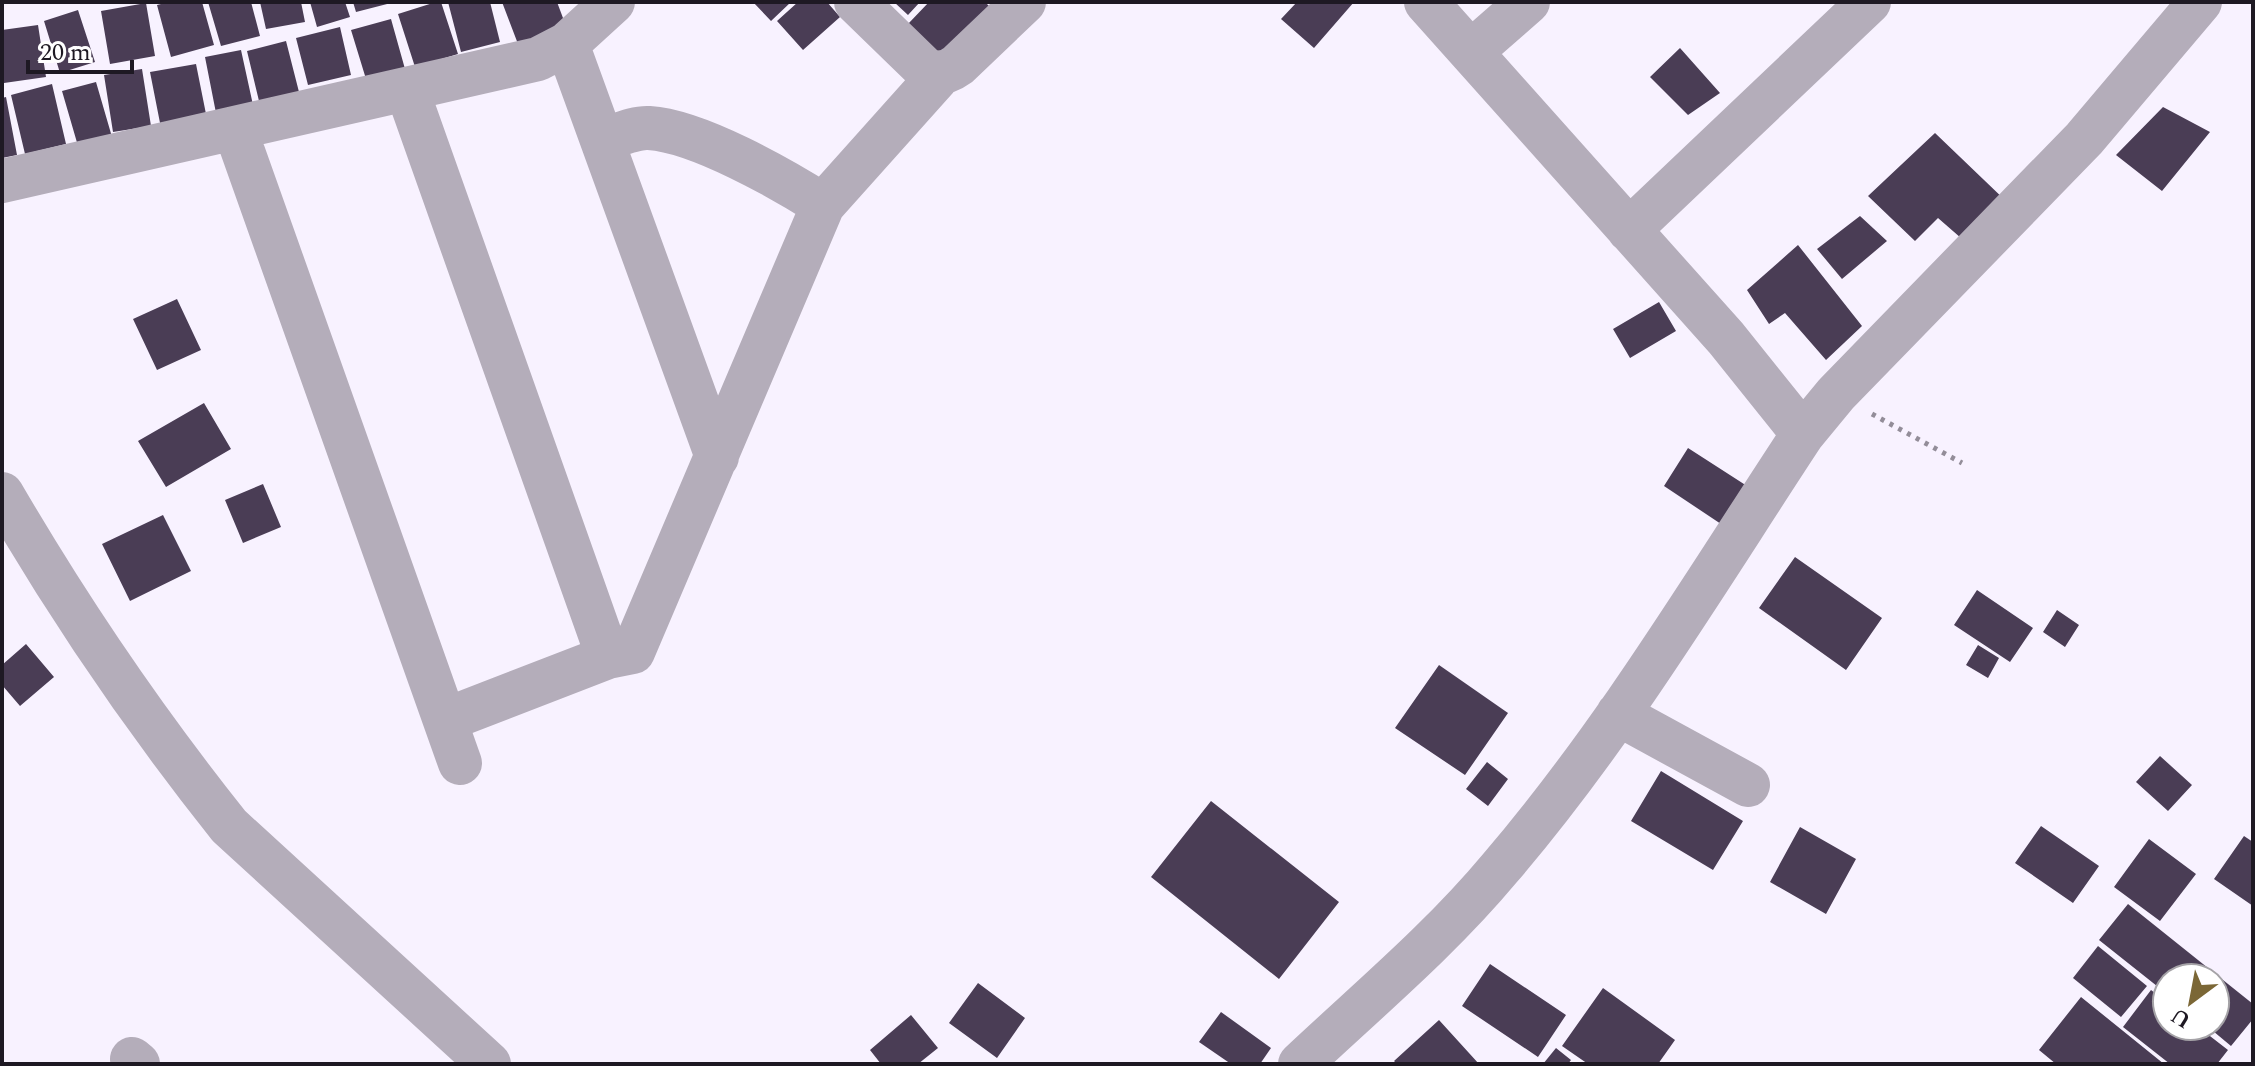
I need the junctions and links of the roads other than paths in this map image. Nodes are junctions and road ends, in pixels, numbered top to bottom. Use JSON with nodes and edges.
{"nodes":[{"id":1,"x":856,"y":2,"type":"edge"},
{"id":2,"x":1024,"y":2,"type":"edge"},
{"id":3,"x":1426,"y":2,"type":"edge"},
{"id":4,"x":1528,"y":2,"type":"edge"},
{"id":5,"x":1869,"y":2,"type":"edge"},
{"id":6,"x":2200,"y":2,"type":"edge"},
{"id":7,"x":602,"y":6,"type":"edge"},
{"id":8,"x":567,"y":44,"type":"junction"},
{"id":9,"x":1472,"y":51,"type":"junction"},
{"id":10,"x":942,"y":72,"type":"junction"},
{"id":11,"x":407,"y":90,"type":"junction"},
{"id":12,"x":235,"y":129,"type":"junction"},
{"id":13,"x":602,"y":140,"type":"junction"},
{"id":14,"x":2,"y":181,"type":"edge"},
{"id":15,"x":823,"y":205,"type":"junction"},
{"id":16,"x":1629,"y":230,"type":"junction"},
{"id":17,"x":1803,"y":434,"type":"junction"},
{"id":18,"x":717,"y":457,"type":"junction"},
{"id":19,"x":2,"y":494,"type":"edge"},
{"id":20,"x":608,"y":657,"type":"junction"},
{"id":21,"x":1618,"y":714,"type":"junction"},
{"id":22,"x":445,"y":720,"type":"junction"},
{"id":23,"x":460,"y":763,"type":"dead end"},
{"id":24,"x":1748,"y":785,"type":"dead end"},
{"id":25,"x":489,"y":1064,"type":"edge"},
{"id":26,"x":1300,"y":1064,"type":"edge"}],
"edges":[{"from":1,"to":10,"type":"street"},
{"from":2,"to":10,"type":"street"},
{"from":3,"to":9,"type":"street"},
{"from":4,"to":9,"type":"street"},
{"from":5,"to":16,"type":"street"},
{"from":6,"to":17,"type":"street"},
{"from":7,"to":8,"type":"street"},
{"from":8,"to":11,"type":"street"},
{"from":8,"to":13,"type":"street"},
{"from":9,"to":16,"type":"street"},
{"from":10,"to":15,"type":"street"},
{"from":11,"to":12,"type":"street"},
{"from":11,"to":20,"type":"street"},
{"from":12,"to":14,"type":"street"},
{"from":12,"to":22,"type":"street"},
{"from":13,"to":15,"type":"street"},
{"from":13,"to":18,"type":"street"},
{"from":15,"to":18,"type":"street"},
{"from":16,"to":17,"type":"street"},
{"from":17,"to":21,"type":"street"},
{"from":18,"to":20,"type":"street"},
{"from":19,"to":25,"type":"street"},
{"from":20,"to":22,"type":"street"},
{"from":21,"to":24,"type":"street"},
{"from":21,"to":26,"type":"street"},
{"from":22,"to":23,"type":"street"}]}
